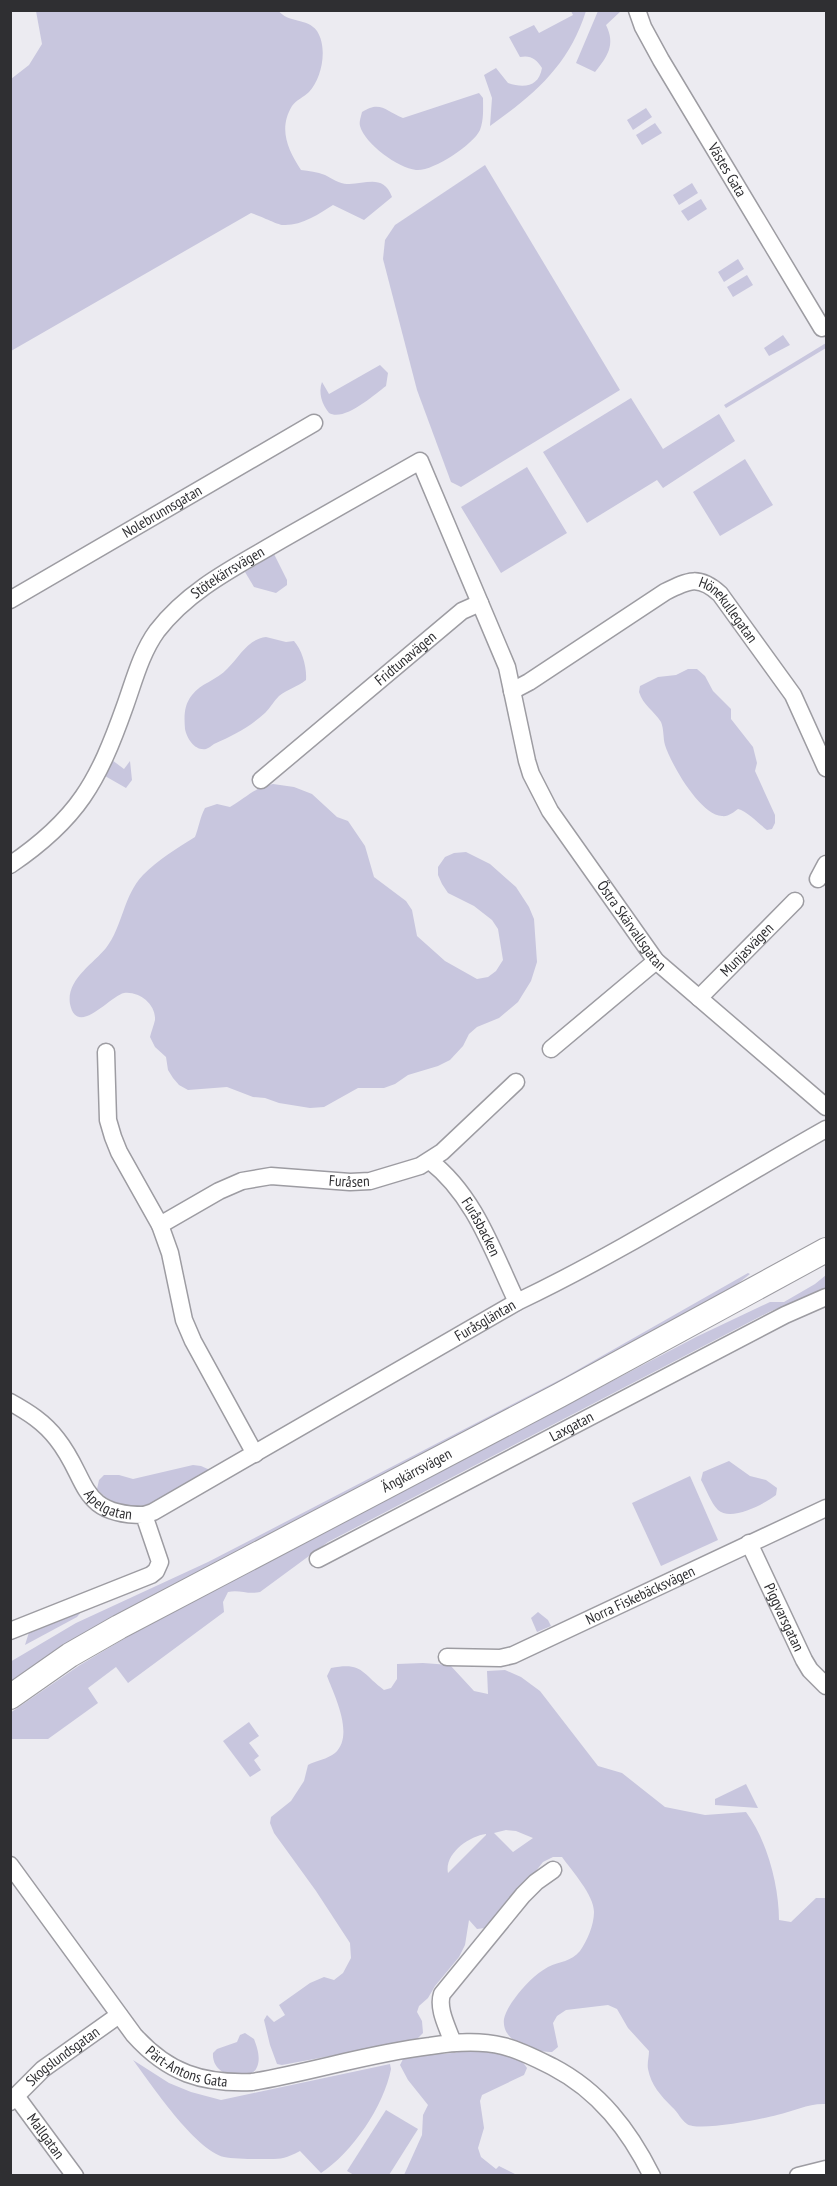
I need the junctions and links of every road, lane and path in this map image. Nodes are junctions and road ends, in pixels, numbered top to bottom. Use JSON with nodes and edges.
{"nodes":[{"id":1,"x":638,"y":10,"type":"edge"},
{"id":2,"x":822,"y":328,"type":"dead end"},
{"id":3,"x":314,"y":423,"type":"dead end"},
{"id":4,"x":10,"y":600,"type":"edge"},
{"id":5,"x":480,"y":603,"type":"junction"},
{"id":6,"x":512,"y":691,"type":"junction"},
{"id":7,"x":826,"y":768,"type":"edge"},
{"id":8,"x":261,"y":780,"type":"dead end"},
{"id":9,"x":826,"y":864,"type":"edge"},
{"id":10,"x":10,"y":865,"type":"edge"},
{"id":11,"x":818,"y":879,"type":"dead end"},
{"id":12,"x":795,"y":901,"type":"dead end"},
{"id":13,"x":656,"y":961,"type":"junction"},
{"id":14,"x":699,"y":998,"type":"junction"},
{"id":15,"x":551,"y":1049,"type":"dead end"},
{"id":16,"x":106,"y":1052,"type":"dead end"},
{"id":17,"x":516,"y":1082,"type":"dead end"},
{"id":18,"x":826,"y":1107,"type":"edge"},
{"id":19,"x":826,"y":1129,"type":"edge"},
{"id":20,"x":430,"y":1161,"type":"junction"},
{"id":21,"x":160,"y":1225,"type":"junction"},
{"id":22,"x":826,"y":1250,"type":"edge"},
{"id":23,"x":826,"y":1297,"type":"edge"},
{"id":24,"x":517,"y":1302,"type":"junction"},
{"id":25,"x":10,"y":1402,"type":"edge"},
{"id":26,"x":255,"y":1454,"type":"junction"},
{"id":27,"x":826,"y":1508,"type":"edge"},
{"id":28,"x":144,"y":1515,"type":"junction"},
{"id":29,"x":749,"y":1544,"type":"junction"},
{"id":30,"x":318,"y":1559,"type":"dead end"},
{"id":31,"x":10,"y":1631,"type":"edge"},
{"id":32,"x":447,"y":1657,"type":"dead end"},
{"id":33,"x":826,"y":1686,"type":"edge"},
{"id":34,"x":10,"y":1697,"type":"edge"},
{"id":35,"x":10,"y":1865,"type":"edge"},
{"id":36,"x":553,"y":1870,"type":"dead end"},
{"id":37,"x":118,"y":2015,"type":"junction"},
{"id":38,"x":453,"y":2043,"type":"junction"},
{"id":39,"x":13,"y":2099,"type":"edge"},
{"id":40,"x":826,"y":2169,"type":"edge"},
{"id":41,"x":75,"y":2175,"type":"edge"},
{"id":42,"x":652,"y":2175,"type":"edge"},
{"id":43,"x":798,"y":2175,"type":"edge"}],
"edges":[{"from":1,"to":2,"type":"street","name":"Västes Gata"},
{"from":3,"to":4,"type":"street","name":"Nolebrunnsgatan"},
{"from":5,"to":6,"type":"street"},
{"from":5,"to":8,"type":"street","name":"Fridtunavägen"},
{"from":5,"to":10,"type":"street","name":"Stötekärrsvägen"},
{"from":6,"to":7,"type":"street","name":"Hönekullegatan"},
{"from":6,"to":13,"type":"street","name":"Östra Skärvallsgatan"},
{"from":9,"to":11,"type":"street"},
{"from":12,"to":14,"type":"street","name":"Munjasvägen"},
{"from":13,"to":14,"type":"street","name":"Östra Skärvallsgatan"},
{"from":13,"to":15,"type":"street"},
{"from":14,"to":18,"type":"street","name":"Östra Skärvallsgatan"},
{"from":16,"to":21,"type":"street"},
{"from":17,"to":20,"type":"street","name":"Furåsen"},
{"from":19,"to":24,"type":"street","name":"Furåsgläntan"},
{"from":20,"to":21,"type":"street","name":"Furåsen"},
{"from":20,"to":24,"type":"street","name":"Furåsbacken"},
{"from":21,"to":26,"type":"street"},
{"from":22,"to":34,"type":"street","name":"Ängkärrsvägen"},
{"from":23,"to":30,"type":"street","name":"Laxgatan"},
{"from":24,"to":26,"type":"street","name":"Furåsgläntan"},
{"from":25,"to":28,"type":"street","name":"Apelgatan"},
{"from":26,"to":28,"type":"street","name":"Furåsgläntan"},
{"from":27,"to":29,"type":"street","name":"Norra Fiskebäcksvägen"},
{"from":28,"to":31,"type":"street","name":"Apelgatan"},
{"from":29,"to":32,"type":"street","name":"Norra Fiskebäcksvägen"},
{"from":29,"to":33,"type":"street","name":"Piggvarsgatan"},
{"from":35,"to":37,"type":"street","name":"Pärt-Antons Gata"},
{"from":36,"to":38,"type":"street"},
{"from":37,"to":38,"type":"street","name":"Pärt-Antons Gata"},
{"from":37,"to":39,"type":"street","name":"Skogslundsgatan"},
{"from":38,"to":42,"type":"street","name":"Pärt-Antons Gata"},
{"from":39,"to":41,"type":"street","name":"Mallgatan"},
{"from":40,"to":43,"type":"street"}]}
